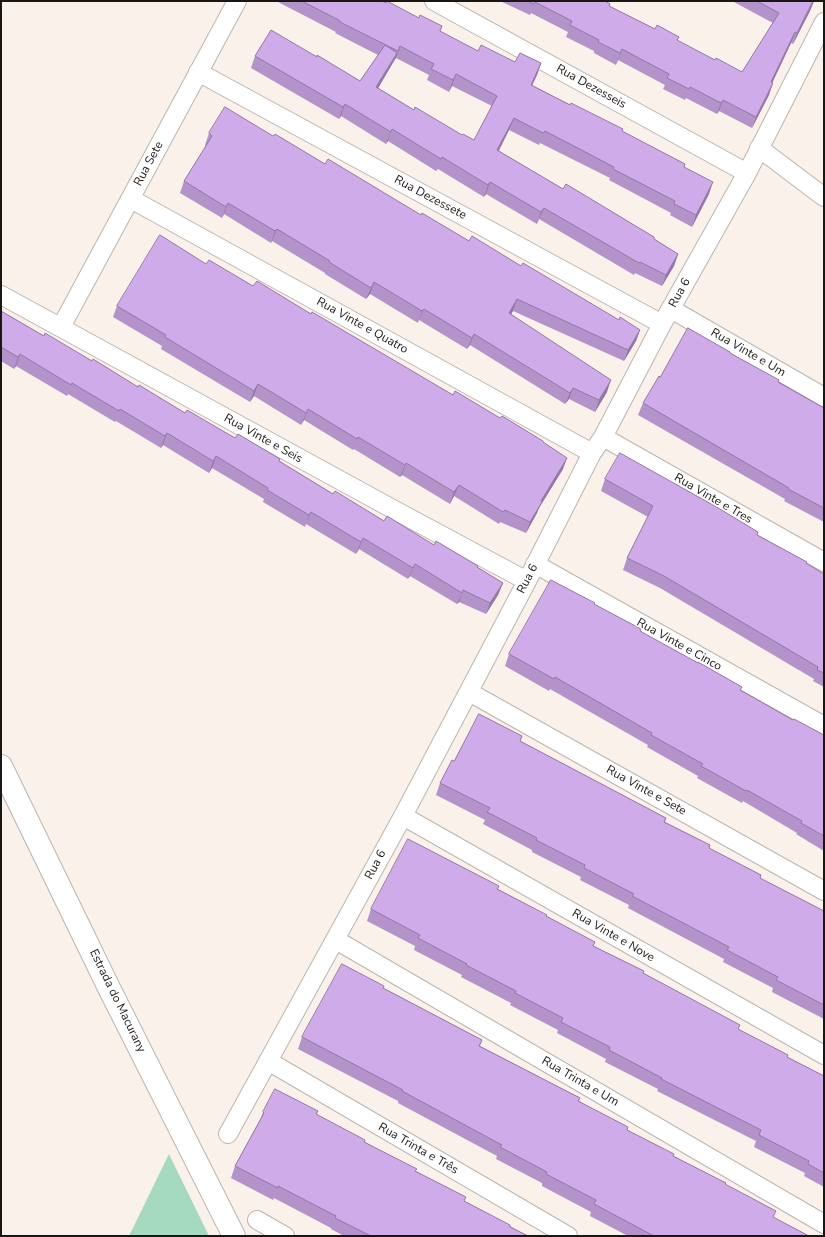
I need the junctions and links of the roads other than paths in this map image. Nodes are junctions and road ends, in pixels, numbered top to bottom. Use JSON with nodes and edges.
{"nodes":[{"id":1,"x":237,"y":1,"type":"edge"},
{"id":2,"x":434,"y":1,"type":"edge"},
{"id":3,"x":824,"y":22,"type":"edge"},
{"id":4,"x":198,"y":72,"type":"junction"},
{"id":5,"x":759,"y":148,"type":"junction"},
{"id":6,"x":747,"y":173,"type":"junction"},
{"id":7,"x":824,"y":197,"type":"edge"},
{"id":8,"x":131,"y":198,"type":"junction"},
{"id":9,"x":1,"y":295,"type":"edge"},
{"id":10,"x":667,"y":317,"type":"junction"},
{"id":11,"x":61,"y":327,"type":"junction"},
{"id":12,"x":824,"y":397,"type":"edge"},
{"id":13,"x":603,"y":437,"type":"junction"},
{"id":14,"x":592,"y":453,"type":"junction"},
{"id":15,"x":824,"y":562,"type":"edge"},
{"id":16,"x":535,"y":564,"type":"junction"},
{"id":17,"x":527,"y":581,"type":"junction"},
{"id":18,"x":469,"y":692,"type":"junction"},
{"id":19,"x":824,"y":726,"type":"edge"},
{"id":20,"x":1,"y":766,"type":"edge"},
{"id":21,"x":403,"y":816,"type":"junction"},
{"id":22,"x":824,"y":891,"type":"edge"},
{"id":23,"x":336,"y":940,"type":"junction"},
{"id":24,"x":824,"y":1055,"type":"edge"},
{"id":25,"x":268,"y":1062,"type":"junction"},
{"id":26,"x":228,"y":1134,"type":"dead end"},
{"id":27,"x":257,"y":1220,"type":"dead end"},
{"id":28,"x":824,"y":1224,"type":"edge"},
{"id":29,"x":234,"y":1236,"type":"edge"},
{"id":30,"x":285,"y":1236,"type":"edge"},
{"id":31,"x":568,"y":1236,"type":"edge"}],
"edges":[{"from":1,"to":4,"type":"street","name":"Rua Sete"},
{"from":2,"to":6,"type":"street","name":"Rua Dezesseis"},
{"from":3,"to":5,"type":"street","name":"Rua 6"},
{"from":4,"to":8,"type":"street","name":"Rua Sete"},
{"from":4,"to":10,"type":"street","name":"Rua Dezessete"},
{"from":5,"to":6,"type":"street","name":"Rua 6"},
{"from":5,"to":7,"type":"street"},
{"from":6,"to":10,"type":"street","name":"Rua 6"},
{"from":8,"to":11,"type":"street","name":"Rua Sete"},
{"from":8,"to":14,"type":"street","name":"Rua Vinte e Quatro"},
{"from":9,"to":11,"type":"street","name":"Rua Vinte e Seis"},
{"from":10,"to":12,"type":"street","name":"Rua Vinte e Um"},
{"from":10,"to":13,"type":"street","name":"Rua 6"},
{"from":11,"to":17,"type":"street","name":"Rua Vinte e Seis"},
{"from":13,"to":14,"type":"street","name":"Rua 6"},
{"from":13,"to":15,"type":"street","name":"Rua Vinte e Tres"},
{"from":14,"to":16,"type":"street","name":"Rua 6"},
{"from":16,"to":17,"type":"street","name":"Rua 6"},
{"from":16,"to":19,"type":"street","name":"Rua Vinte e Cinco"},
{"from":17,"to":18,"type":"street","name":"Rua 6"},
{"from":18,"to":21,"type":"street","name":"Rua 6"},
{"from":18,"to":22,"type":"street","name":"Rua Vinte e Sete"},
{"from":20,"to":29,"type":"street","name":"Estrada do Macurany"},
{"from":21,"to":23,"type":"street","name":"Rua 6"},
{"from":21,"to":24,"type":"street","name":"Rua Vinte e Nove"},
{"from":23,"to":25,"type":"street","name":"Rua 6"},
{"from":23,"to":28,"type":"street","name":"Rua Trinta e Um"},
{"from":25,"to":26,"type":"street","name":"Rua 6"},
{"from":25,"to":31,"type":"street","name":"Rua Trinta e Três"},
{"from":27,"to":30,"type":"street"}]}
